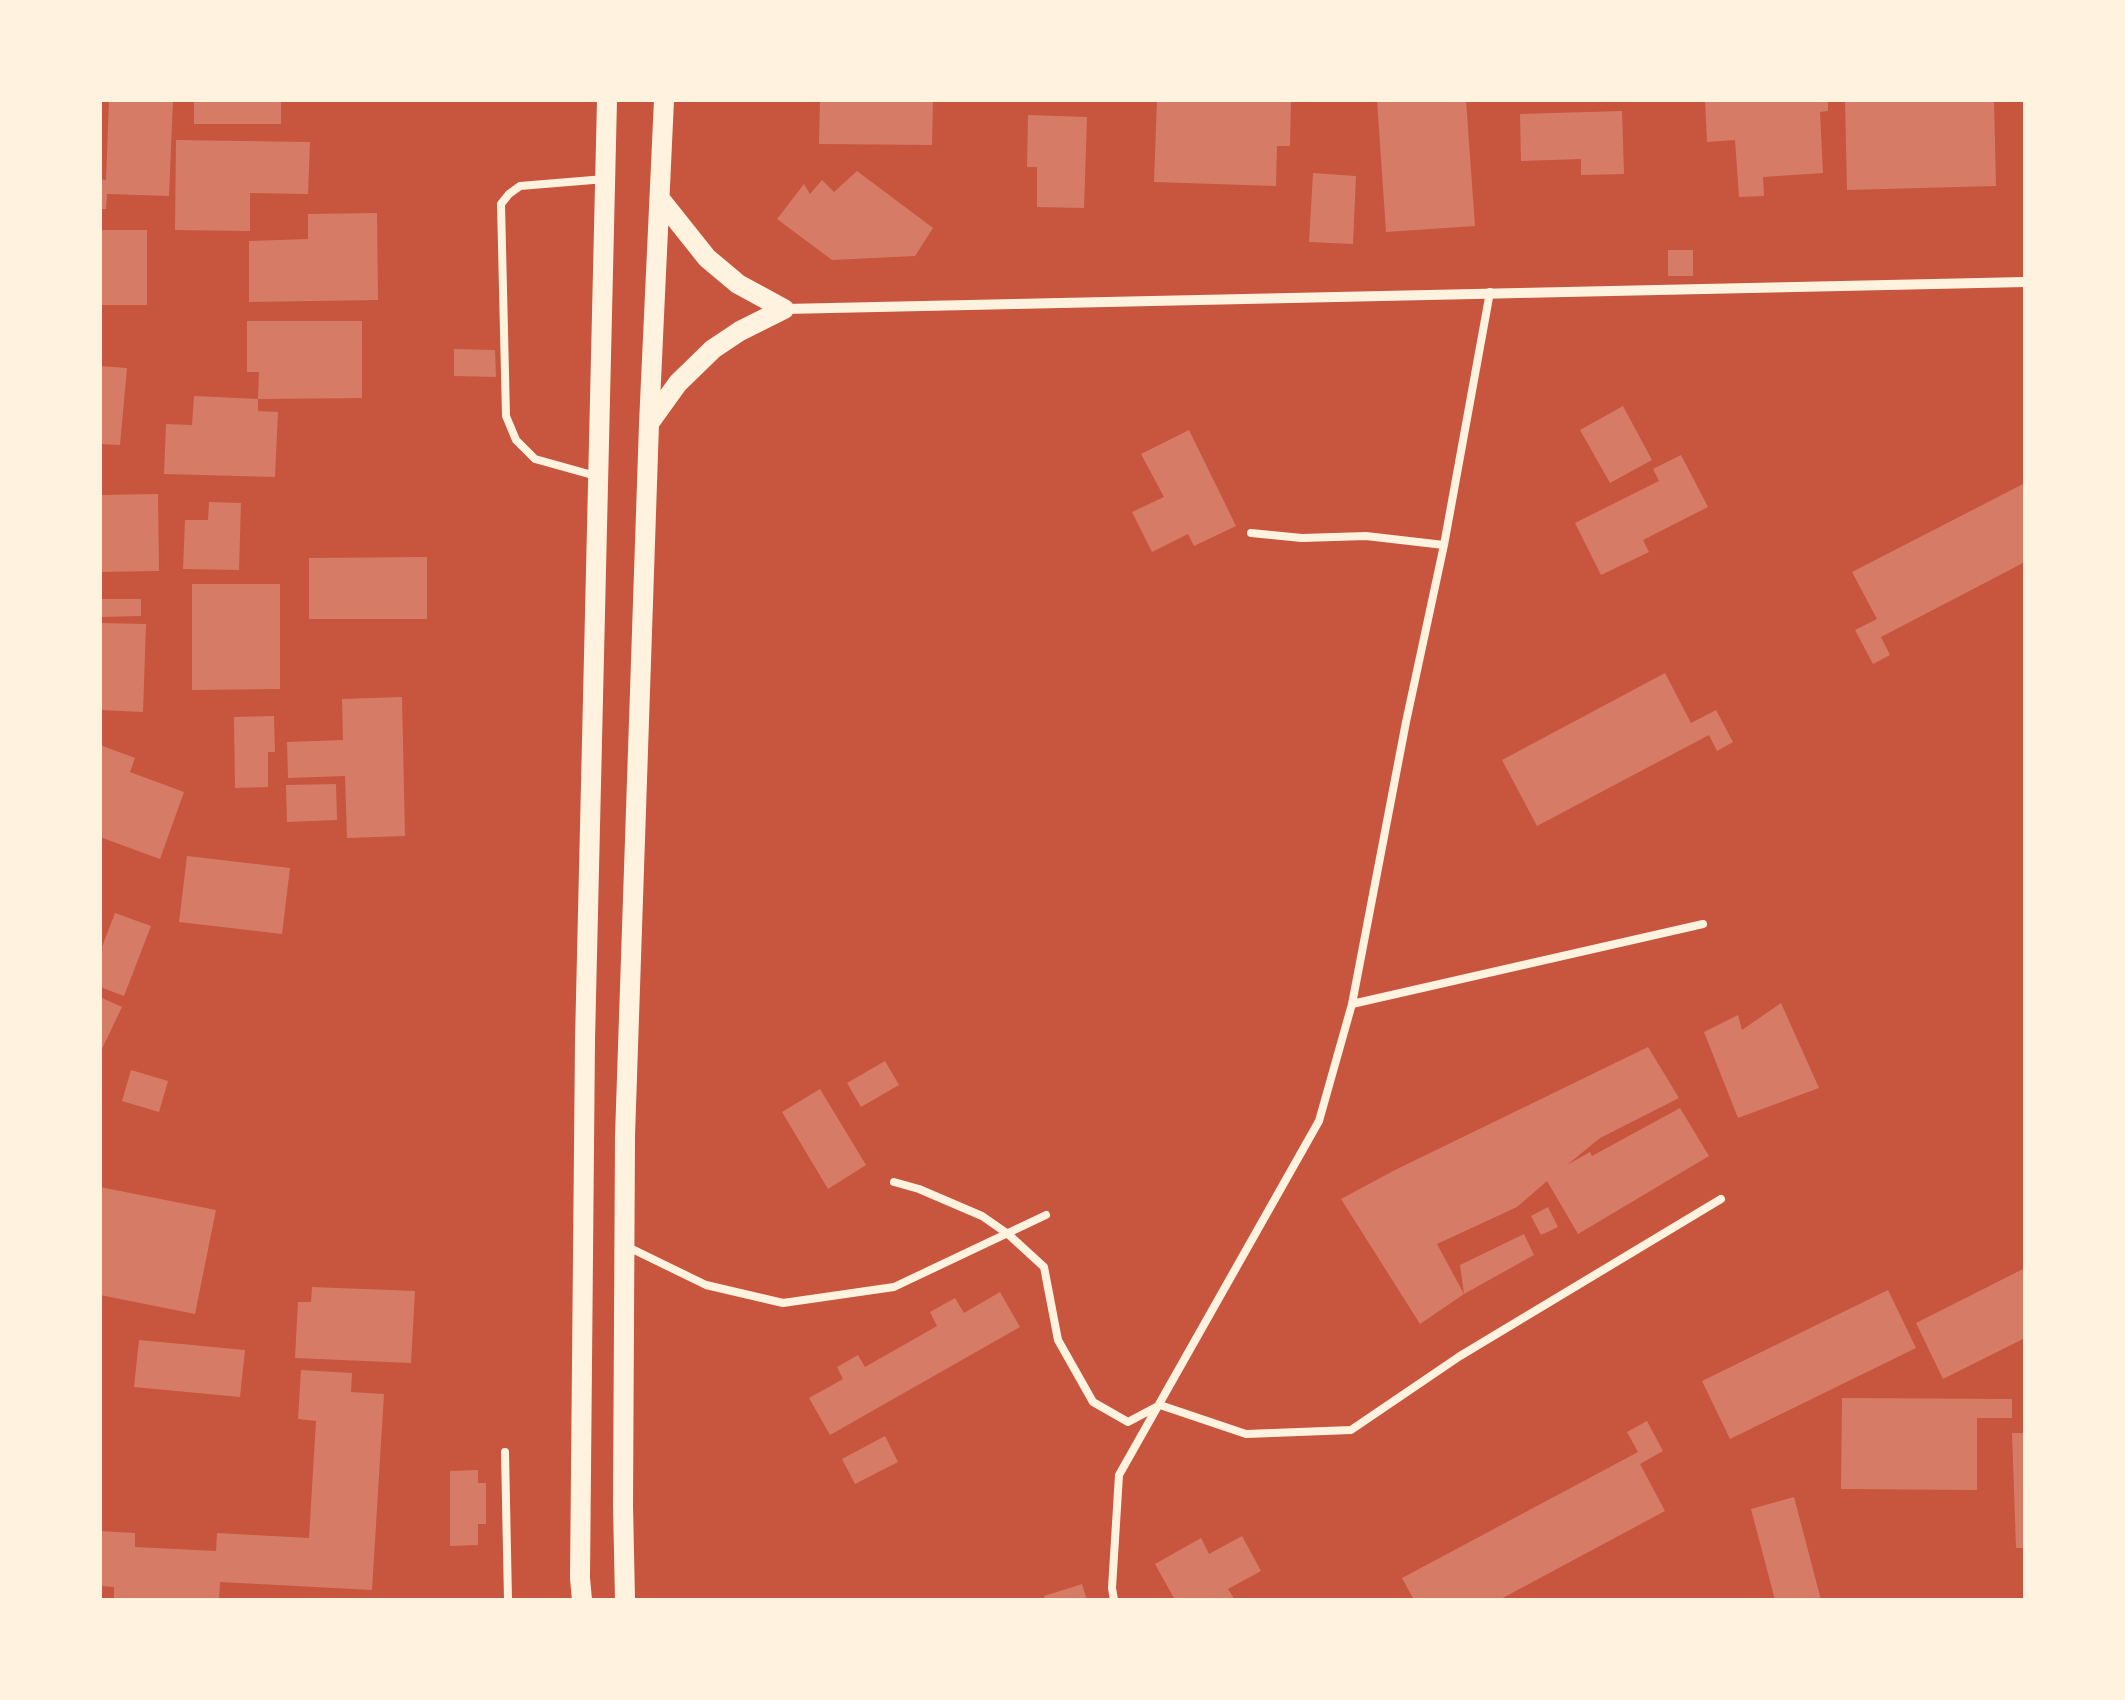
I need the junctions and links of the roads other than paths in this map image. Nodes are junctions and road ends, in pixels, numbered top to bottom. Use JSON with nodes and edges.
{"nodes":[{"id":1,"x":607,"y":100,"type":"edge"},
{"id":2,"x":664,"y":100,"type":"edge"},
{"id":3,"x":605,"y":179,"type":"junction"},
{"id":4,"x":660,"y":199,"type":"junction"},
{"id":5,"x":2025,"y":282,"type":"edge"},
{"id":6,"x":1490,"y":292,"type":"junction"},
{"id":7,"x":784,"y":309,"type":"junction"},
{"id":8,"x":649,"y":424,"type":"junction"},
{"id":9,"x":596,"y":476,"type":"junction"},
{"id":10,"x":1251,"y":533,"type":"dead end"},
{"id":11,"x":1444,"y":545,"type":"junction"},
{"id":12,"x":1703,"y":924,"type":"dead end"},
{"id":13,"x":1352,"y":1004,"type":"junction"},
{"id":14,"x":894,"y":1182,"type":"dead end"},
{"id":15,"x":1722,"y":1199,"type":"dead end"},
{"id":16,"x":1046,"y":1215,"type":"dead end"},
{"id":17,"x":1008,"y":1234,"type":"junction"},
{"id":18,"x":624,"y":1245,"type":"junction"},
{"id":19,"x":1160,"y":1405,"type":"junction"},
{"id":20,"x":504,"y":1452,"type":"dead end"},
{"id":21,"x":508,"y":1600,"type":"edge"},
{"id":22,"x":582,"y":1600,"type":"edge"},
{"id":23,"x":625,"y":1600,"type":"edge"},
{"id":24,"x":1114,"y":1600,"type":"edge"}],
"edges":[{"from":1,"to":3,"type":"main road"},
{"from":2,"to":4,"type":"main road"},
{"from":3,"to":9,"type":"main road"},
{"from":3,"to":9,"type":"lane"},
{"from":4,"to":7,"type":"main road"},
{"from":4,"to":8,"type":"main road"},
{"from":5,"to":6,"type":"street"},
{"from":6,"to":7,"type":"street"},
{"from":6,"to":11,"type":"lane"},
{"from":7,"to":8,"type":"main road"},
{"from":8,"to":18,"type":"main road"},
{"from":9,"to":22,"type":"main road"},
{"from":10,"to":11,"type":"lane"},
{"from":11,"to":13,"type":"lane"},
{"from":12,"to":13,"type":"lane"},
{"from":13,"to":19,"type":"lane"},
{"from":14,"to":17,"type":"lane"},
{"from":15,"to":19,"type":"lane"},
{"from":16,"to":17,"type":"lane"},
{"from":17,"to":18,"type":"lane"},
{"from":17,"to":19,"type":"lane"},
{"from":18,"to":23,"type":"main road"},
{"from":19,"to":24,"type":"lane"},
{"from":20,"to":21,"type":"lane"}]}
